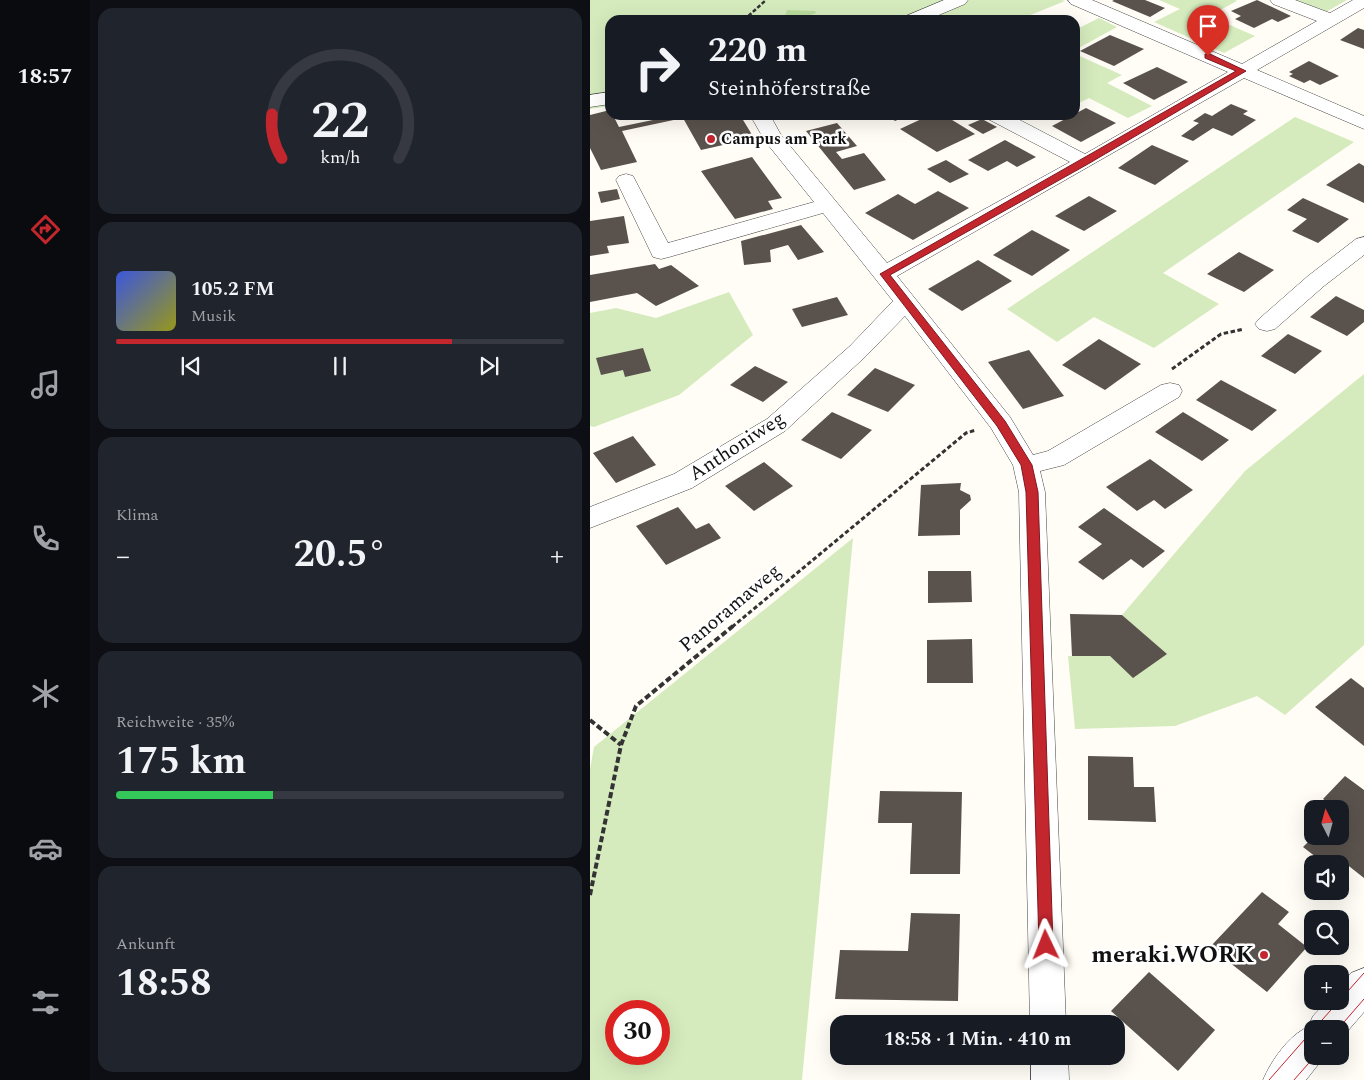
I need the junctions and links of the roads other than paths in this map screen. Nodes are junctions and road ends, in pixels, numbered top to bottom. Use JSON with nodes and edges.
{"nodes":[{"id":1,"x":959,"y":0,"type":"edge"},
{"id":2,"x":1279,"y":0,"type":"edge"},
{"id":3,"x":1087,"y":1,"type":"edge"},
{"id":4,"x":1364,"y":1,"type":"edge"},
{"id":5,"x":924,"y":15,"type":"edge"},
{"id":6,"x":1331,"y":20,"type":"junction"},
{"id":7,"x":1242,"y":71,"type":"junction"},
{"id":8,"x":605,"y":99,"type":"edge"},
{"id":9,"x":590,"y":101,"type":"edge"},
{"id":10,"x":763,"y":120,"type":"edge"},
{"id":11,"x":1005,"y":120,"type":"edge"},
{"id":12,"x":1364,"y":123,"type":"edge"},
{"id":13,"x":1085,"y":162,"type":"junction"},
{"id":14,"x":626,"y":180,"type":"dead end"},
{"id":15,"x":826,"y":205,"type":"junction"},
{"id":16,"x":1364,"y":244,"type":"edge"},
{"id":17,"x":884,"y":274,"type":"junction"},
{"id":18,"x":906,"y":301,"type":"junction"},
{"id":19,"x":1267,"y":324,"type":"road end"},
{"id":20,"x":1171,"y":380,"type":"road end"},
{"id":21,"x":1026,"y":465,"type":"junction"},
{"id":22,"x":590,"y":518,"type":"edge"},
{"id":23,"x":1364,"y":984,"type":"edge"},
{"id":24,"x":1048,"y":1015,"type":"edge"},
{"id":25,"x":1334,"y":1020,"type":"edge"},
{"id":26,"x":1304,"y":1054,"type":"edge"},
{"id":27,"x":1049,"y":1065,"type":"edge"},
{"id":28,"x":1050,"y":1080,"type":"edge"},
{"id":29,"x":1282,"y":1080,"type":"edge"}],
"edges":[{"from":1,"to":5,"type":"street"},
{"from":2,"to":6,"type":"street"},
{"from":3,"to":7,"type":"street"},
{"from":4,"to":6,"type":"street"},
{"from":6,"to":7,"type":"street"},
{"from":7,"to":12,"type":"street"},
{"from":7,"to":13,"type":"street"},
{"from":8,"to":9,"type":"street"},
{"from":10,"to":15,"type":"street"},
{"from":11,"to":13,"type":"street"},
{"from":13,"to":17,"type":"street"},
{"from":14,"to":15,"type":"street"},
{"from":15,"to":17,"type":"street"},
{"from":16,"to":19,"type":"street"},
{"from":17,"to":18,"type":"street"},
{"from":18,"to":21,"type":"street"},
{"from":18,"to":22,"type":"street","name":"Anthoniweg"},
{"from":20,"to":21,"type":"street"},
{"from":21,"to":24,"type":"street"},
{"from":23,"to":25,"type":"street"},
{"from":26,"to":29,"type":"street"},
{"from":27,"to":28,"type":"street"}]}
